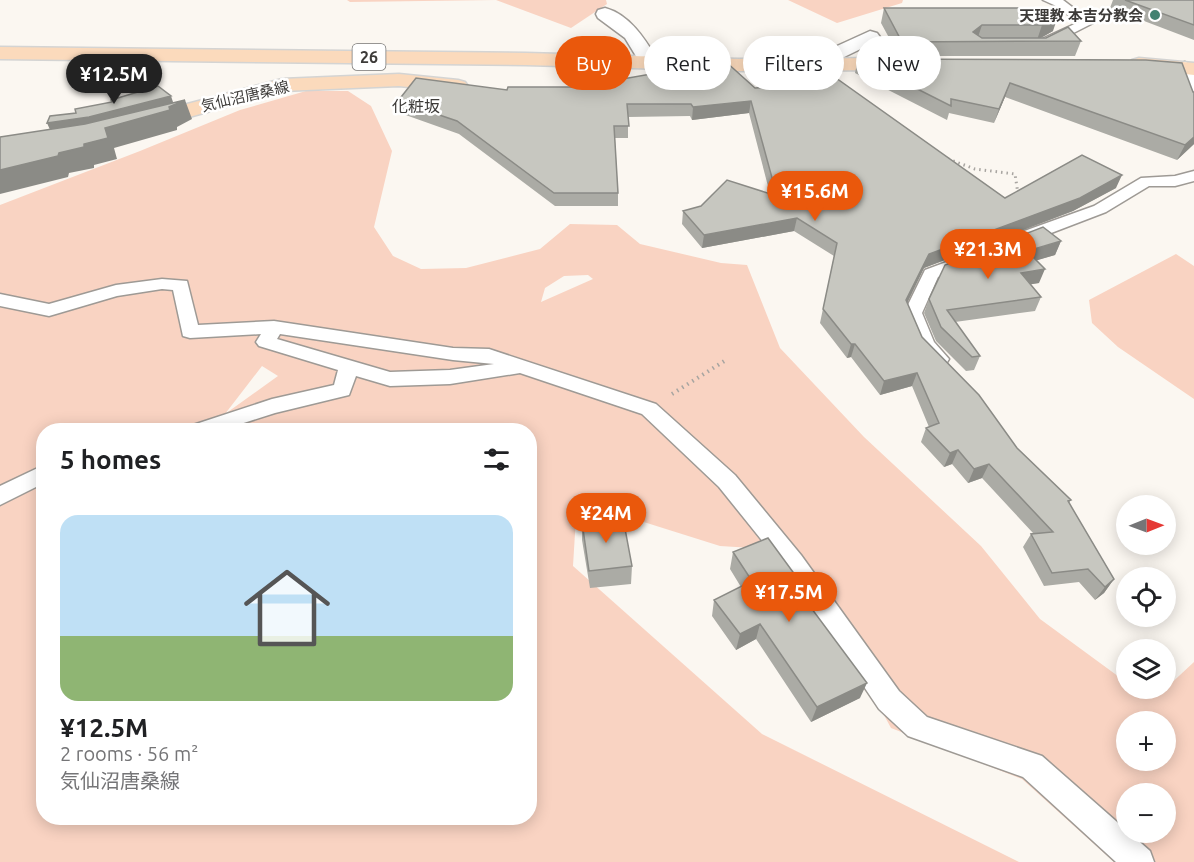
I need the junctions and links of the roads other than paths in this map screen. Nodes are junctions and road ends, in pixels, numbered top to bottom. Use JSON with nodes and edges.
{"nodes":[{"id":1,"x":1049,"y":0,"type":"edge"},
{"id":2,"x":604,"y":14,"type":"dead end"},
{"id":3,"x":1031,"y":46,"type":"edge"},
{"id":4,"x":0,"y":53,"type":"edge"},
{"id":5,"x":644,"y":54,"type":"edge"},
{"id":6,"x":1125,"y":64,"type":"edge"},
{"id":7,"x":731,"y":65,"type":"edge"},
{"id":8,"x":738,"y":65,"type":"junction"},
{"id":9,"x":743,"y":65,"type":"edge"},
{"id":10,"x":1190,"y":69,"type":"edge"},
{"id":11,"x":555,"y":72,"type":"edge"},
{"id":12,"x":632,"y":73,"type":"edge"},
{"id":13,"x":481,"y":89,"type":"edge"},
{"id":14,"x":1194,"y":99,"type":"edge"},
{"id":15,"x":126,"y":127,"type":"edge"},
{"id":16,"x":1194,"y":176,"type":"edge"},
{"id":17,"x":1004,"y":245,"type":"edge"},
{"id":18,"x":983,"y":253,"type":"edge"},
{"id":19,"x":0,"y":300,"type":"edge"},
{"id":20,"x":274,"y":327,"type":"junction"},
{"id":21,"x":522,"y":366,"type":"junction"},
{"id":22,"x":349,"y":367,"type":"junction"},
{"id":23,"x":948,"y":369,"type":"edge"},
{"id":24,"x":221,"y":423,"type":"edge"},
{"id":25,"x":36,"y":477,"type":"edge"},
{"id":26,"x":0,"y":496,"type":"edge"},
{"id":27,"x":1139,"y":862,"type":"edge"}],
"edges":[{"from":1,"to":3,"type":"lane"},
{"from":2,"to":5,"type":"street"},
{"from":4,"to":11,"type":"main road","name":"気仙沼唐桑線","number":"26"},
{"from":6,"to":10,"type":"main road"},
{"from":7,"to":8,"type":"main road","name":"気仙沼唐桑線","number":"26"},
{"from":8,"to":9,"type":"main road","name":"気仙沼唐桑線","number":"26"},
{"from":8,"to":12,"type":"main road","name":"気仙沼唐桑線","number":"26"},
{"from":10,"to":14,"type":"street"},
{"from":13,"to":15,"type":"main road","name":"気仙沼唐桑線","number":"26"},
{"from":16,"to":17,"type":"lane"},
{"from":18,"to":23,"type":"lane"},
{"from":19,"to":20,"type":"lane"},
{"from":20,"to":21,"type":"lane"},
{"from":20,"to":22,"type":"lane"},
{"from":21,"to":22,"type":"lane"},
{"from":21,"to":27,"type":"lane"},
{"from":22,"to":24,"type":"lane"},
{"from":25,"to":26,"type":"lane"}]}
